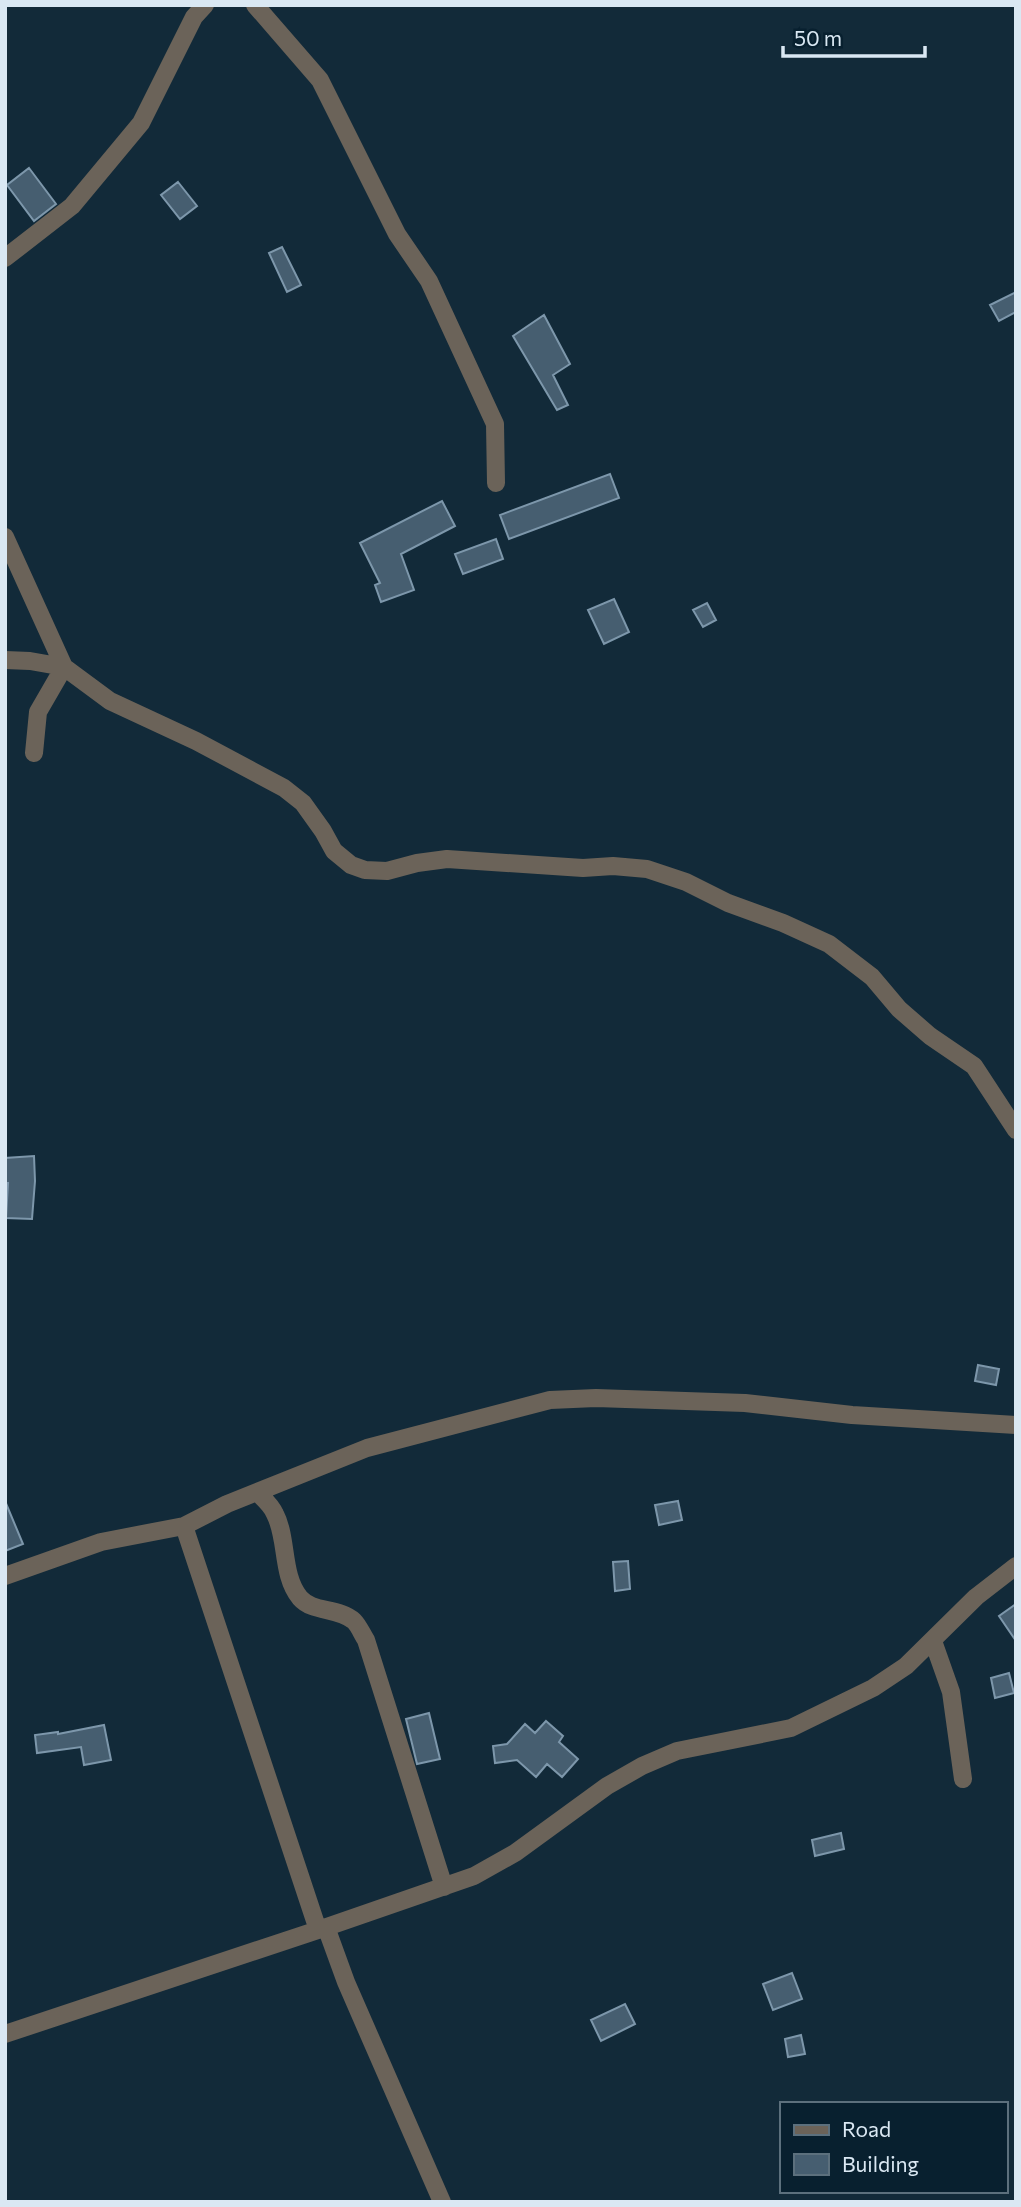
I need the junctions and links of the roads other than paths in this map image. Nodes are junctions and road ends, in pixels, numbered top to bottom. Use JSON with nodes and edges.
{"nodes":[{"id":1,"x":205,"y":5,"type":"edge"},
{"id":2,"x":255,"y":5,"type":"edge"},
{"id":3,"x":5,"y":258,"type":"edge"},
{"id":4,"x":496,"y":483,"type":"dead end"},
{"id":5,"x":5,"y":537,"type":"edge"},
{"id":6,"x":5,"y":660,"type":"edge"},
{"id":7,"x":64,"y":667,"type":"junction"},
{"id":8,"x":34,"y":753,"type":"dead end"},
{"id":9,"x":1016,"y":1130,"type":"edge"},
{"id":10,"x":1016,"y":1425,"type":"edge"},
{"id":11,"x":258,"y":1493,"type":"junction"},
{"id":12,"x":184,"y":1526,"type":"junction"},
{"id":13,"x":1016,"y":1566,"type":"edge"},
{"id":14,"x":5,"y":1576,"type":"edge"},
{"id":15,"x":933,"y":1641,"type":"junction"},
{"id":16,"x":963,"y":1779,"type":"dead end"},
{"id":17,"x":444,"y":1887,"type":"junction"},
{"id":18,"x":322,"y":1929,"type":"junction"},
{"id":19,"x":5,"y":2034,"type":"edge"},
{"id":20,"x":442,"y":2202,"type":"edge"}],
"edges":[{"from":1,"to":3,"type":"street"},
{"from":2,"to":4,"type":"street"},
{"from":5,"to":7,"type":"street"},
{"from":6,"to":7,"type":"street"},
{"from":7,"to":8,"type":"street"},
{"from":7,"to":9,"type":"street"},
{"from":10,"to":11,"type":"street"},
{"from":11,"to":12,"type":"street"},
{"from":11,"to":17,"type":"street"},
{"from":12,"to":14,"type":"street"},
{"from":12,"to":18,"type":"street"},
{"from":13,"to":15,"type":"street"},
{"from":15,"to":16,"type":"street"},
{"from":15,"to":17,"type":"street"},
{"from":17,"to":18,"type":"street"},
{"from":18,"to":19,"type":"street"},
{"from":18,"to":20,"type":"street"}]}
